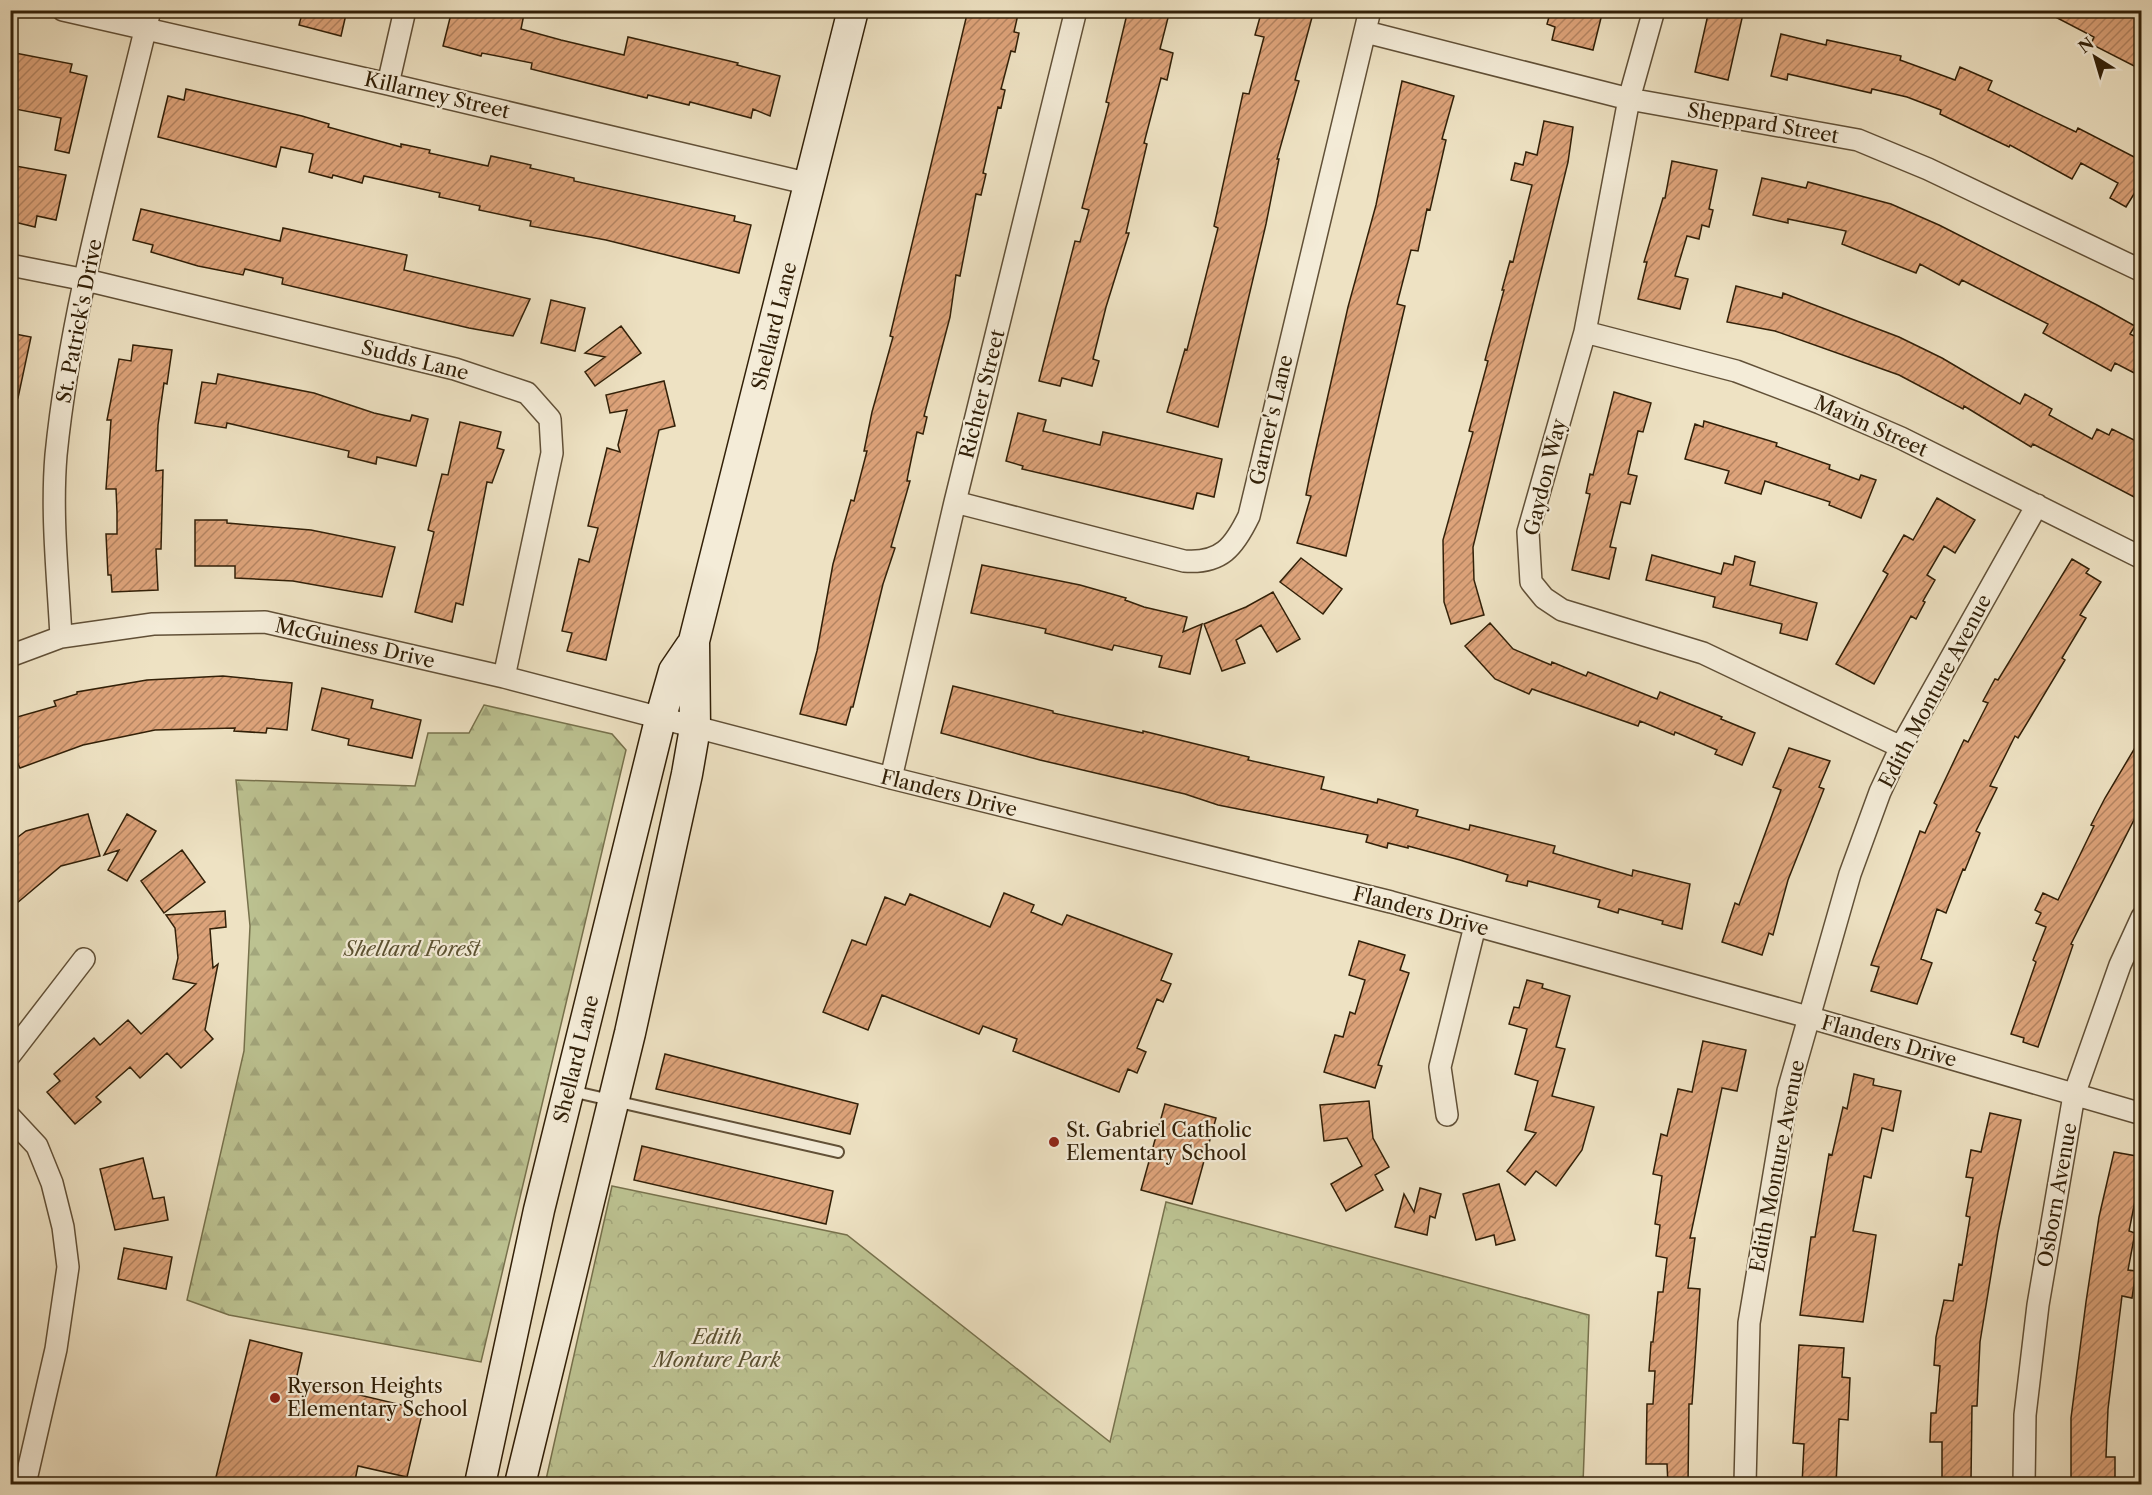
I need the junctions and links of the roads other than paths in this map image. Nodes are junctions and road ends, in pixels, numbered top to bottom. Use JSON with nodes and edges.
{"nodes":[{"id":1,"x":63,"y":10,"type":"edge"},
{"id":2,"x":405,"y":10,"type":"edge"},
{"id":3,"x":853,"y":10,"type":"edge"},
{"id":4,"x":1076,"y":10,"type":"edge"},
{"id":5,"x":1370,"y":10,"type":"edge"},
{"id":6,"x":1654,"y":10,"type":"edge"},
{"id":7,"x":148,"y":20,"type":"edge"},
{"id":8,"x":1365,"y":32,"type":"junction"},
{"id":9,"x":388,"y":84,"type":"junction"},
{"id":10,"x":1629,"y":99,"type":"junction"},
{"id":11,"x":810,"y":184,"type":"junction"},
{"id":12,"x":10,"y":265,"type":"edge"},
{"id":13,"x":2142,"y":271,"type":"edge"},
{"id":14,"x":86,"y":280,"type":"junction"},
{"id":15,"x":1585,"y":332,"type":"junction"},
{"id":16,"x":955,"y":502,"type":"junction"},
{"id":17,"x":2037,"y":505,"type":"junction"},
{"id":18,"x":2142,"y":558,"type":"edge"},
{"id":19,"x":61,"y":637,"type":"junction"},
{"id":20,"x":694,"y":641,"type":"junction"},
{"id":21,"x":10,"y":656,"type":"edge"},
{"id":22,"x":504,"y":677,"type":"junction"},
{"id":23,"x":660,"y":720,"type":"junction"},
{"id":24,"x":695,"y":728,"type":"junction"},
{"id":25,"x":1901,"y":747,"type":"junction"},
{"id":26,"x":891,"y":778,"type":"junction"},
{"id":27,"x":2142,"y":917,"type":"edge"},
{"id":28,"x":1475,"y":926,"type":"junction"},
{"id":29,"x":84,"y":959,"type":"dead end"},
{"id":30,"x":1808,"y":1017,"type":"junction"},
{"id":31,"x":10,"y":1055,"type":"edge"},
{"id":32,"x":568,"y":1090,"type":"junction"},
{"id":33,"x":2074,"y":1095,"type":"junction"},
{"id":34,"x":611,"y":1102,"type":"junction"},
{"id":35,"x":2142,"y":1114,"type":"edge"},
{"id":36,"x":1447,"y":1115,"type":"dead end"},
{"id":37,"x":10,"y":1117,"type":"edge"},
{"id":38,"x":838,"y":1152,"type":"dead end"},
{"id":39,"x":25,"y":1485,"type":"edge"},
{"id":40,"x":480,"y":1485,"type":"edge"},
{"id":41,"x":520,"y":1485,"type":"edge"},
{"id":42,"x":1745,"y":1485,"type":"edge"},
{"id":43,"x":2024,"y":1485,"type":"edge"}],
"edges":[{"from":1,"to":7,"type":"street","name":"Killarney Street"},
{"from":2,"to":9,"type":"street"},
{"from":3,"to":11,"type":"main road","name":"Shellard Lane"},
{"from":4,"to":16,"type":"street","name":"Richter Street"},
{"from":5,"to":8,"type":"street","name":"Garner's Lane"},
{"from":6,"to":10,"type":"street","name":"Gaydon Way"},
{"from":7,"to":9,"type":"street","name":"Killarney Street"},
{"from":7,"to":14,"type":"street","name":"St. Patrick's Drive"},
{"from":8,"to":10,"type":"street","name":"Sheppard Street"},
{"from":8,"to":16,"type":"street","name":"Garner's Lane"},
{"from":9,"to":11,"type":"street","name":"Killarney Street"},
{"from":10,"to":13,"type":"street","name":"Sheppard Street"},
{"from":10,"to":15,"type":"street","name":"Gaydon Way"},
{"from":11,"to":20,"type":"main road","name":"Shellard Lane"},
{"from":12,"to":14,"type":"street","name":"Sudds Lane"},
{"from":14,"to":19,"type":"street","name":"St. Patrick's Drive"},
{"from":14,"to":22,"type":"street","name":"Sudds Lane"},
{"from":15,"to":17,"type":"street","name":"Mavin Street"},
{"from":15,"to":25,"type":"street","name":"Gaydon Way"},
{"from":16,"to":26,"type":"street","name":"Richter Street"},
{"from":17,"to":18,"type":"street","name":"Mavin Street"},
{"from":17,"to":25,"type":"street","name":"Edith Monture Avenue"},
{"from":19,"to":21,"type":"street","name":"McGuiness Drive"},
{"from":19,"to":22,"type":"street","name":"McGuiness Drive"},
{"from":20,"to":23,"type":"main road","name":"Shellard Lane"},
{"from":20,"to":24,"type":"main road","name":"Shellard Lane"},
{"from":22,"to":23,"type":"street","name":"McGuiness Drive"},
{"from":23,"to":24,"type":"street","name":"McGuiness Drive"},
{"from":23,"to":32,"type":"main road","name":"Shellard Lane"},
{"from":24,"to":26,"type":"street","name":"Flanders Drive"},
{"from":24,"to":34,"type":"main road","name":"Shellard Lane"},
{"from":25,"to":30,"type":"street","name":"Edith Monture Avenue"},
{"from":26,"to":28,"type":"street","name":"Flanders Drive"},
{"from":27,"to":33,"type":"street","name":"Osborn Avenue"},
{"from":28,"to":30,"type":"street","name":"Flanders Drive"},
{"from":28,"to":36,"type":"street"},
{"from":29,"to":31,"type":"street"},
{"from":30,"to":33,"type":"street","name":"Flanders Drive"},
{"from":30,"to":42,"type":"street","name":"Edith Monture Avenue"},
{"from":32,"to":34,"type":"lane"},
{"from":32,"to":40,"type":"main road","name":"Shellard Lane"},
{"from":33,"to":35,"type":"street","name":"Flanders Drive"},
{"from":33,"to":43,"type":"street","name":"Osborn Avenue"},
{"from":34,"to":38,"type":"lane"},
{"from":34,"to":41,"type":"main road","name":"Shellard Lane"},
{"from":37,"to":39,"type":"street"}]}
